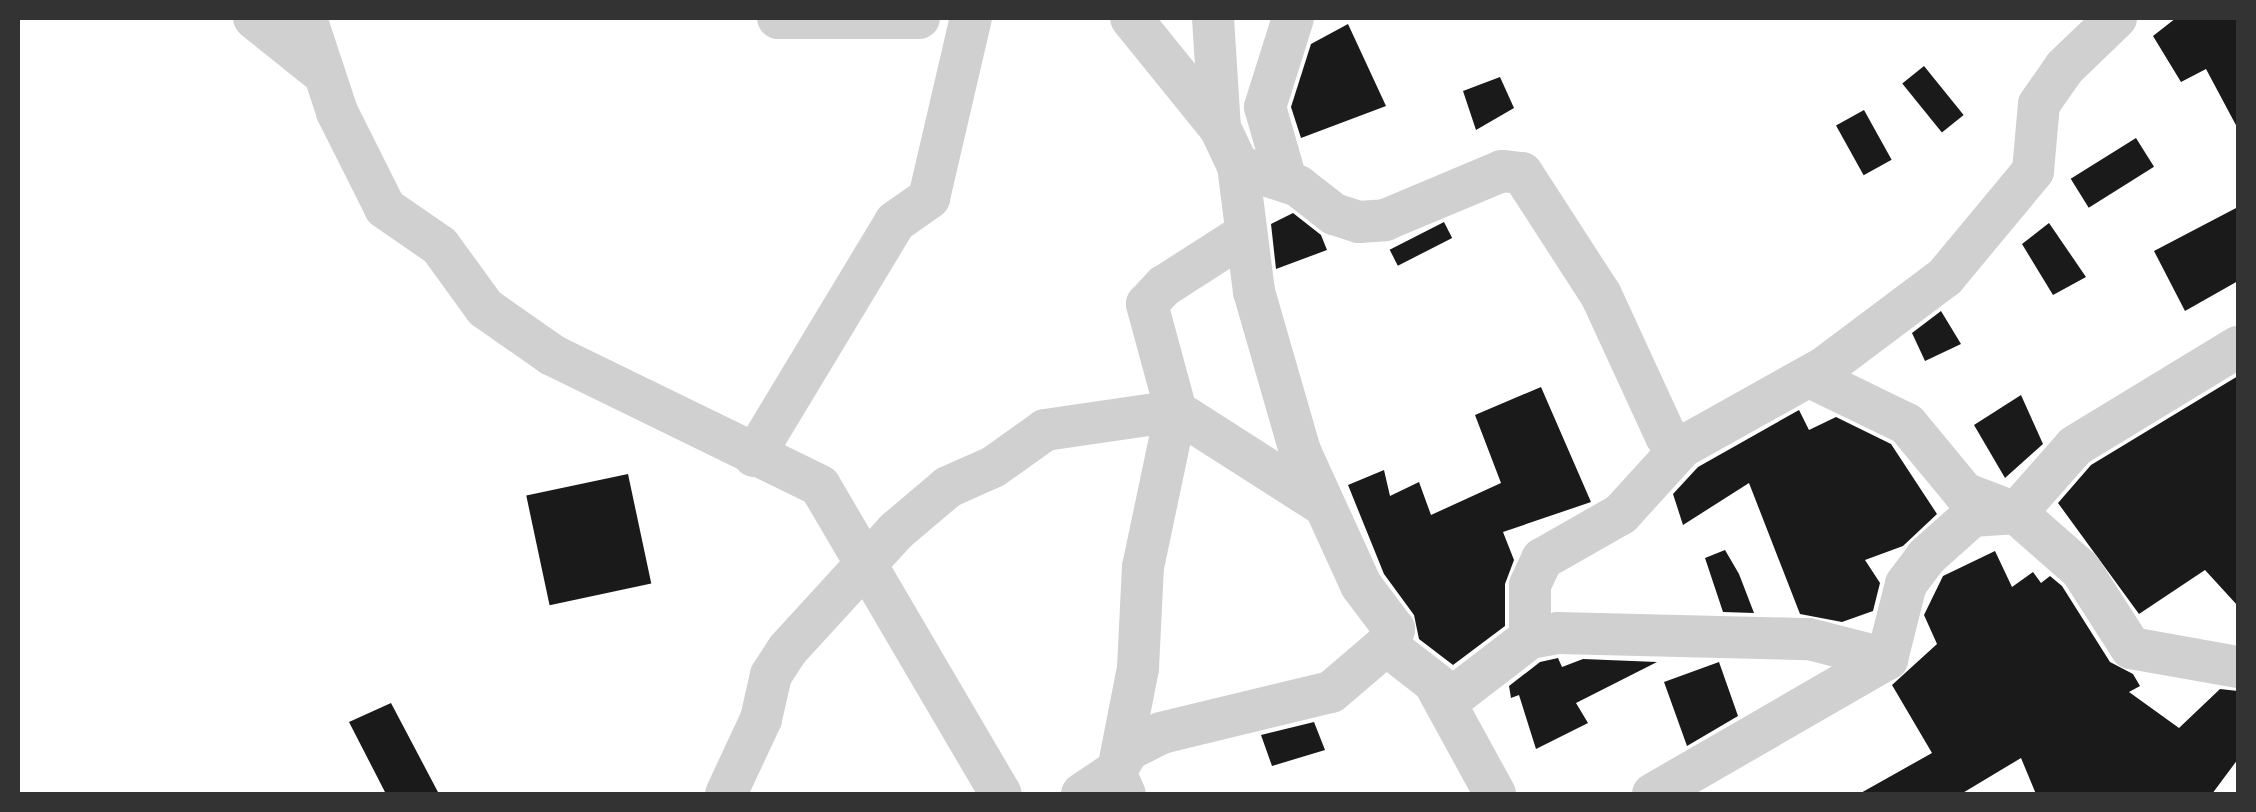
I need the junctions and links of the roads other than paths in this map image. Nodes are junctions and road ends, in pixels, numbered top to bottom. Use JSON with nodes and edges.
{"nodes":[{"id":1,"x":254,"y":18,"type":"edge"},
{"id":2,"x":306,"y":18,"type":"edge"},
{"id":3,"x":778,"y":18,"type":"edge"},
{"id":4,"x":918,"y":18,"type":"edge"},
{"id":5,"x":970,"y":18,"type":"edge"},
{"id":6,"x":1100,"y":18,"type":"edge"},
{"id":7,"x":1213,"y":18,"type":"edge"},
{"id":8,"x":1293,"y":18,"type":"edge"},
{"id":9,"x":2116,"y":18,"type":"edge"},
{"id":10,"x":1139,"y":31,"type":"edge"},
{"id":11,"x":324,"y":74,"type":"junction"},
{"id":12,"x":1229,"y":147,"type":"junction"},
{"id":13,"x":1286,"y":180,"type":"junction"},
{"id":14,"x":1246,"y":234,"type":"junction"},
{"id":15,"x":2238,"y":347,"type":"edge"},
{"id":16,"x":1810,"y":376,"type":"junction"},
{"id":17,"x":1176,"y":412,"type":"junction"},
{"id":18,"x":1682,"y":446,"type":"junction"},
{"id":19,"x":754,"y":456,"type":"junction"},
{"id":20,"x":1320,"y":503,"type":"junction"},
{"id":21,"x":2016,"y":513,"type":"junction"},
{"id":22,"x":862,"y":567,"type":"junction"},
{"id":23,"x":1530,"y":638,"type":"junction"},
{"id":24,"x":1386,"y":645,"type":"junction"},
{"id":25,"x":1887,"y":658,"type":"junction"},
{"id":26,"x":2238,"y":667,"type":"edge"},
{"id":27,"x":1436,"y":688,"type":"junction"},
{"id":28,"x":1111,"y":780,"type":"edge"},
{"id":29,"x":726,"y":794,"type":"edge"},
{"id":30,"x":1001,"y":794,"type":"edge"},
{"id":31,"x":1495,"y":794,"type":"edge"},
{"id":32,"x":1653,"y":794,"type":"edge"}],
"edges":[{"from":1,"to":11,"type":"street"},
{"from":2,"to":11,"type":"street"},
{"from":3,"to":4,"type":"street"},
{"from":5,"to":19,"type":"street"},
{"from":6,"to":10,"type":"street"},
{"from":7,"to":12,"type":"street"},
{"from":8,"to":13,"type":"street"},
{"from":9,"to":16,"type":"street"},
{"from":10,"to":12,"type":"street"},
{"from":11,"to":19,"type":"street"},
{"from":12,"to":13,"type":"street"},
{"from":12,"to":14,"type":"street"},
{"from":13,"to":18,"type":"street"},
{"from":14,"to":17,"type":"street"},
{"from":14,"to":20,"type":"street"},
{"from":15,"to":21,"type":"street"},
{"from":16,"to":18,"type":"street"},
{"from":16,"to":21,"type":"street"},
{"from":17,"to":20,"type":"street"},
{"from":17,"to":22,"type":"street"},
{"from":17,"to":28,"type":"street"},
{"from":18,"to":23,"type":"street"},
{"from":19,"to":22,"type":"street"},
{"from":20,"to":24,"type":"street"},
{"from":21,"to":25,"type":"street"},
{"from":21,"to":26,"type":"street"},
{"from":22,"to":29,"type":"street"},
{"from":22,"to":30,"type":"street"},
{"from":23,"to":25,"type":"street"},
{"from":23,"to":27,"type":"street"},
{"from":24,"to":27,"type":"street"},
{"from":24,"to":28,"type":"street"},
{"from":25,"to":32,"type":"street"},
{"from":27,"to":31,"type":"street"}]}
